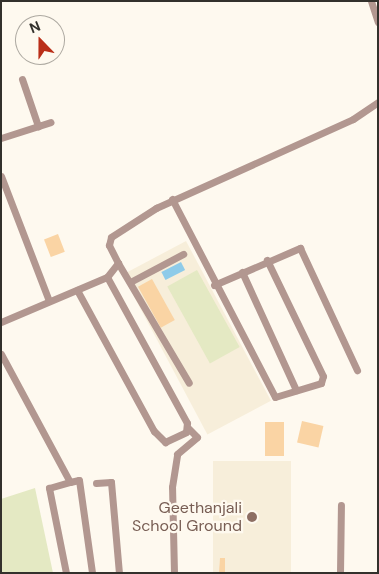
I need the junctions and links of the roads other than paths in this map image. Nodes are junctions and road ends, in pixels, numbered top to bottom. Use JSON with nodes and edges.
{"nodes":[{"id":1,"x":372,"y":1,"type":"edge"},
{"id":2,"x":378,"y":22,"type":"edge"},
{"id":3,"x":22,"y":79,"type":"dead end"},
{"id":4,"x":378,"y":102,"type":"edge"},
{"id":5,"x":50,"y":122,"type":"dead end"},
{"id":6,"x":38,"y":126,"type":"junction"},
{"id":7,"x":1,"y":138,"type":"edge"},
{"id":8,"x":1,"y":176,"type":"edge"},
{"id":9,"x":172,"y":199,"type":"junction"},
{"id":10,"x":183,"y":254,"type":"dead end"},
{"id":11,"x":267,"y":260,"type":"junction"},
{"id":12,"x":118,"y":263,"type":"junction"},
{"id":13,"x":242,"y":272,"type":"junction"},
{"id":14,"x":107,"y":277,"type":"junction"},
{"id":15,"x":132,"y":281,"type":"junction"},
{"id":16,"x":214,"y":285,"type":"junction"},
{"id":17,"x":77,"y":290,"type":"junction"},
{"id":18,"x":49,"y":301,"type":"junction"},
{"id":19,"x":1,"y":322,"type":"edge"},
{"id":20,"x":1,"y":354,"type":"edge"},
{"id":21,"x":358,"y":370,"type":"dead end"},
{"id":22,"x":189,"y":383,"type":"dead end"},
{"id":23,"x":296,"y":390,"type":"junction"},
{"id":24,"x":188,"y":428,"type":"junction"},
{"id":25,"x":70,"y":482,"type":"junction"},
{"id":26,"x":96,"y":482,"type":"dead end"},
{"id":27,"x":341,"y":504,"type":"dead end"},
{"id":28,"x":66,"y":573,"type":"edge"},
{"id":29,"x":92,"y":573,"type":"edge"},
{"id":30,"x":119,"y":573,"type":"edge"},
{"id":31,"x":174,"y":573,"type":"edge"},
{"id":32,"x":340,"y":573,"type":"edge"}],
"edges":[{"from":1,"to":2,"type":"street"},
{"from":3,"to":6,"type":"street"},
{"from":4,"to":9,"type":"street"},
{"from":5,"to":6,"type":"street"},
{"from":6,"to":7,"type":"street"},
{"from":8,"to":18,"type":"street"},
{"from":9,"to":12,"type":"street"},
{"from":9,"to":16,"type":"street"},
{"from":10,"to":15,"type":"street"},
{"from":11,"to":13,"type":"street"},
{"from":11,"to":21,"type":"street"},
{"from":11,"to":23,"type":"street"},
{"from":12,"to":14,"type":"street"},
{"from":12,"to":15,"type":"street"},
{"from":13,"to":16,"type":"street"},
{"from":13,"to":23,"type":"street"},
{"from":14,"to":17,"type":"street"},
{"from":14,"to":24,"type":"street"},
{"from":15,"to":22,"type":"street"},
{"from":16,"to":23,"type":"street"},
{"from":17,"to":18,"type":"street"},
{"from":17,"to":24,"type":"street"},
{"from":18,"to":19,"type":"street"},
{"from":20,"to":25,"type":"street"},
{"from":24,"to":31,"type":"street"},
{"from":25,"to":28,"type":"street"},
{"from":25,"to":29,"type":"street"},
{"from":26,"to":30,"type":"street"},
{"from":27,"to":32,"type":"street"}]}
